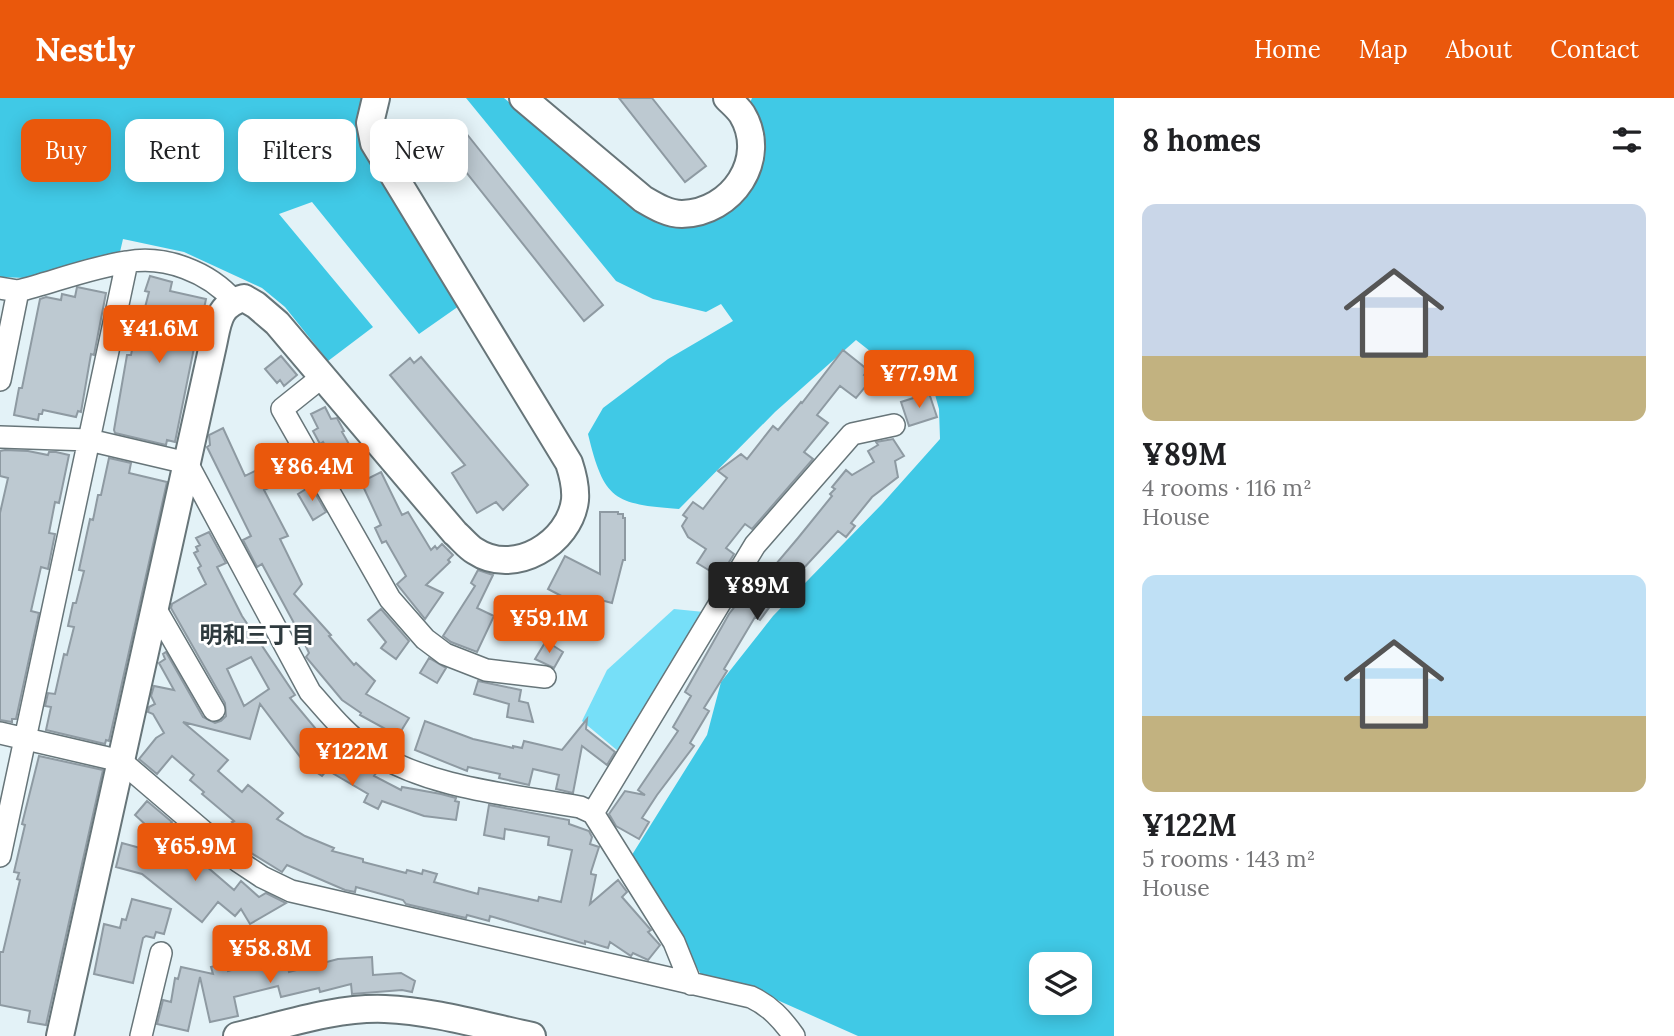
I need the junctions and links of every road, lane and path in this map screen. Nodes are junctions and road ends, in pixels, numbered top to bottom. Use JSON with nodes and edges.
{"nodes":[{"id":1,"x":376,"y":98,"type":"edge"},
{"id":2,"x":523,"y":98,"type":"edge"},
{"id":3,"x":727,"y":98,"type":"edge"},
{"id":4,"x":127,"y":261,"type":"junction"},
{"id":5,"x":9,"y":289,"type":"edge"},
{"id":6,"x":234,"y":300,"type":"junction"},
{"id":7,"x":322,"y":377,"type":"junction"},
{"id":8,"x":0,"y":380,"type":"edge"},
{"id":9,"x":894,"y":425,"type":"dead end"},
{"id":10,"x":0,"y":437,"type":"edge"},
{"id":11,"x":89,"y":440,"type":"junction"},
{"id":12,"x":187,"y":463,"type":"junction"},
{"id":13,"x":155,"y":608,"type":"junction"},
{"id":14,"x":545,"y":677,"type":"dead end"},
{"id":15,"x":214,"y":710,"type":"dead end"},
{"id":16,"x":0,"y":733,"type":"edge"},
{"id":17,"x":27,"y":739,"type":"junction"},
{"id":18,"x":121,"y":761,"type":"junction"},
{"id":19,"x":593,"y":814,"type":"junction"},
{"id":20,"x":0,"y":856,"type":"edge"},
{"id":21,"x":161,"y":953,"type":"dead end"},
{"id":22,"x":691,"y":984,"type":"junction"},
{"id":23,"x":60,"y":1036,"type":"edge"},
{"id":24,"x":141,"y":1036,"type":"edge"},
{"id":25,"x":237,"y":1036,"type":"edge"},
{"id":26,"x":533,"y":1036,"type":"edge"},
{"id":27,"x":794,"y":1036,"type":"edge"}],
"edges":[{"from":1,"to":7,"type":"street"},
{"from":2,"to":3,"type":"street"},
{"from":4,"to":5,"type":"street"},
{"from":4,"to":6,"type":"street"},
{"from":4,"to":11,"type":"street"},
{"from":5,"to":8,"type":"street"},
{"from":6,"to":7,"type":"street"},
{"from":6,"to":12,"type":"street"},
{"from":7,"to":14,"type":"street"},
{"from":9,"to":19,"type":"street"},
{"from":10,"to":11,"type":"street"},
{"from":11,"to":12,"type":"street"},
{"from":11,"to":17,"type":"street"},
{"from":12,"to":13,"type":"street"},
{"from":12,"to":19,"type":"street"},
{"from":13,"to":15,"type":"street"},
{"from":13,"to":18,"type":"street"},
{"from":16,"to":17,"type":"street"},
{"from":17,"to":18,"type":"street"},
{"from":17,"to":20,"type":"street"},
{"from":18,"to":22,"type":"street"},
{"from":18,"to":23,"type":"street"},
{"from":19,"to":22,"type":"street"},
{"from":21,"to":24,"type":"street"},
{"from":22,"to":27,"type":"street"},
{"from":25,"to":26,"type":"street"}]}
